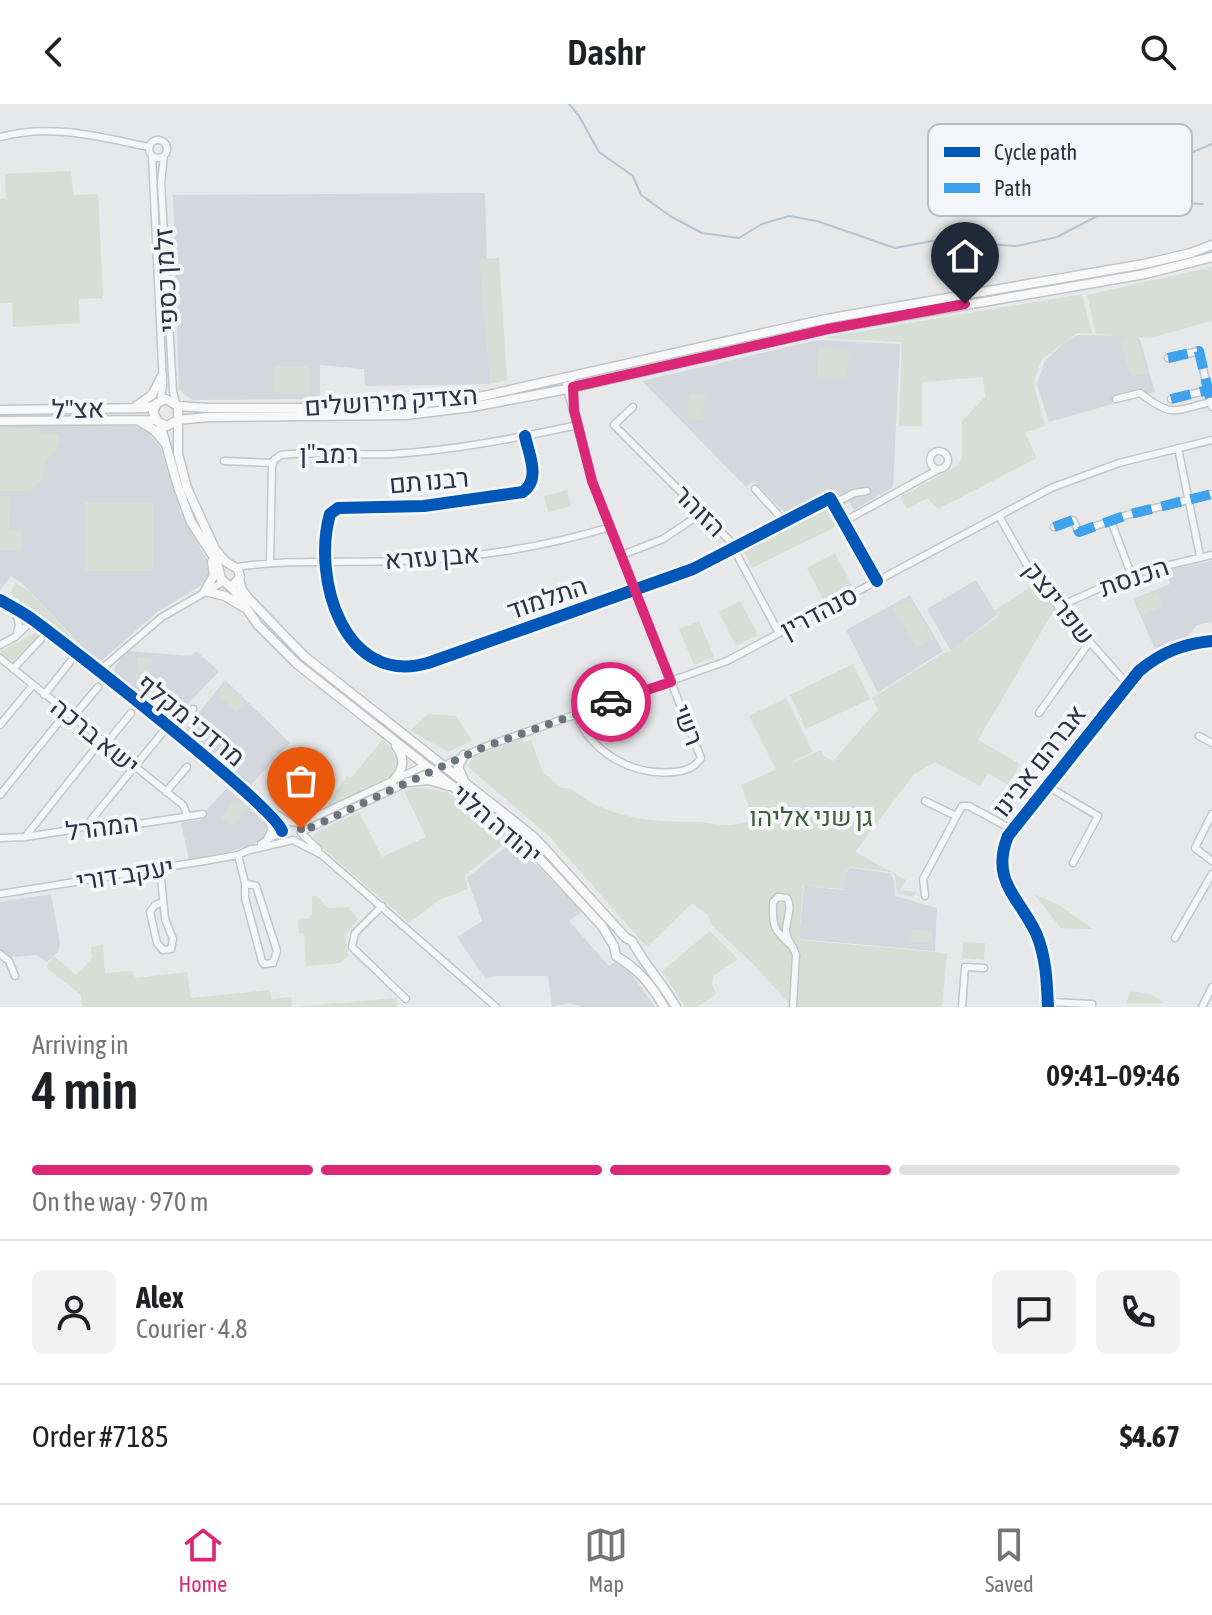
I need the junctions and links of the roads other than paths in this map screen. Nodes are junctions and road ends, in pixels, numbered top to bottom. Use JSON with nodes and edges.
{"nodes":[{"id":1,"x":0,"y":137,"type":"edge"},
{"id":2,"x":149,"y":147,"type":"junction"},
{"id":3,"x":152,"y":156,"type":"junction"},
{"id":4,"x":164,"y":156,"type":"junction"},
{"id":5,"x":1212,"y":245,"type":"edge"},
{"id":6,"x":1212,"y":257,"type":"edge"},
{"id":7,"x":1168,"y":358,"type":"dead end"},
{"id":8,"x":162,"y":376,"type":"junction"},
{"id":9,"x":569,"y":383,"type":"junction"},
{"id":10,"x":1210,"y":390,"type":"edge"},
{"id":11,"x":1116,"y":399,"type":"dead end"},
{"id":12,"x":1171,"y":399,"type":"dead end"},
{"id":13,"x":157,"y":403,"type":"junction"},
{"id":14,"x":177,"y":404,"type":"junction"},
{"id":15,"x":1211,"y":404,"type":"edge"},
{"id":16,"x":633,"y":407,"type":"dead end"},
{"id":17,"x":128,"y":409,"type":"junction"},
{"id":18,"x":0,"y":410,"type":"edge"},
{"id":19,"x":208,"y":417,"type":"junction"},
{"id":20,"x":137,"y":420,"type":"junction"},
{"id":21,"x":0,"y":421,"type":"edge"},
{"id":22,"x":177,"y":421,"type":"junction"},
{"id":23,"x":158,"y":422,"type":"junction"},
{"id":24,"x":578,"y":425,"type":"junction"},
{"id":25,"x":525,"y":436,"type":"junction"},
{"id":26,"x":1212,"y":440,"type":"edge"},
{"id":27,"x":1178,"y":448,"type":"junction"},
{"id":28,"x":173,"y":450,"type":"junction"},
{"id":29,"x":224,"y":461,"type":"dead end"},
{"id":30,"x":273,"y":463,"type":"junction"},
{"id":31,"x":939,"y":469,"type":"dead end"},
{"id":32,"x":755,"y":489,"type":"dead end"},
{"id":33,"x":867,"y":491,"type":"dead end"},
{"id":34,"x":1212,"y":494,"type":"edge"},
{"id":35,"x":1189,"y":500,"type":"junction"},
{"id":36,"x":833,"y":504,"type":"junction"},
{"id":37,"x":702,"y":513,"type":"junction"},
{"id":38,"x":999,"y":516,"type":"junction"},
{"id":39,"x":784,"y":521,"type":"junction"},
{"id":40,"x":1111,"y":521,"type":"junction"},
{"id":41,"x":843,"y":522,"type":"junction"},
{"id":42,"x":610,"y":527,"type":"junction"},
{"id":43,"x":1054,"y":527,"type":"dead end"},
{"id":44,"x":206,"y":547,"type":"junction"},
{"id":45,"x":734,"y":547,"type":"junction"},
{"id":46,"x":622,"y":555,"type":"junction"},
{"id":47,"x":1212,"y":555,"type":"edge"},
{"id":48,"x":1200,"y":556,"type":"junction"},
{"id":49,"x":270,"y":563,"type":"junction"},
{"id":50,"x":326,"y":563,"type":"junction"},
{"id":51,"x":236,"y":572,"type":"junction"},
{"id":52,"x":1131,"y":574,"type":"junction"},
{"id":53,"x":224,"y":580,"type":"junction"},
{"id":54,"x":877,"y":581,"type":"junction"},
{"id":55,"x":205,"y":591,"type":"junction"},
{"id":56,"x":635,"y":591,"type":"junction"},
{"id":57,"x":0,"y":600,"type":"edge"},
{"id":58,"x":1058,"y":607,"type":"junction"},
{"id":59,"x":15,"y":609,"type":"junction"},
{"id":60,"x":247,"y":609,"type":"junction"},
{"id":61,"x":33,"y":620,"type":"junction"},
{"id":62,"x":779,"y":633,"type":"junction"},
{"id":63,"x":15,"y":637,"type":"junction"},
{"id":64,"x":41,"y":639,"type":"dead end"},
{"id":65,"x":1212,"y":641,"type":"edge"},
{"id":66,"x":1089,"y":643,"type":"junction"},
{"id":67,"x":0,"y":645,"type":"edge"},
{"id":68,"x":0,"y":658,"type":"edge"},
{"id":69,"x":70,"y":662,"type":"dead end"},
{"id":70,"x":13,"y":669,"type":"junction"},
{"id":71,"x":98,"y":672,"type":"junction"},
{"id":72,"x":671,"y":682,"type":"junction"},
{"id":73,"x":1127,"y":684,"type":"junction"},
{"id":74,"x":33,"y":685,"type":"junction"},
{"id":75,"x":98,"y":687,"type":"dead end"},
{"id":76,"x":44,"y":695,"type":"junction"},
{"id":77,"x":193,"y":709,"type":"dead end"},
{"id":78,"x":0,"y":711,"type":"edge"},
{"id":79,"x":131,"y":713,"type":"dead end"},
{"id":80,"x":1039,"y":713,"type":"dead end"},
{"id":81,"x":576,"y":714,"type":"junction"},
{"id":82,"x":69,"y":715,"type":"junction"},
{"id":83,"x":7,"y":717,"type":"junction"},
{"id":84,"x":0,"y":725,"type":"edge"},
{"id":85,"x":170,"y":729,"type":"junction"},
{"id":86,"x":1199,"y":736,"type":"dead end"},
{"id":87,"x":391,"y":739,"type":"junction"},
{"id":88,"x":103,"y":743,"type":"junction"},
{"id":89,"x":1212,"y":743,"type":"edge"},
{"id":90,"x":464,"y":755,"type":"junction"},
{"id":91,"x":441,"y":763,"type":"junction"},
{"id":92,"x":133,"y":767,"type":"junction"},
{"id":93,"x":187,"y":767,"type":"dead end"},
{"id":94,"x":429,"y":768,"type":"junction"},
{"id":95,"x":392,"y":782,"type":"junction"},
{"id":96,"x":408,"y":782,"type":"junction"},
{"id":97,"x":465,"y":782,"type":"junction"},
{"id":98,"x":1047,"y":786,"type":"junction"},
{"id":99,"x":459,"y":790,"type":"junction"},
{"id":100,"x":166,"y":792,"type":"junction"},
{"id":101,"x":0,"y":795,"type":"edge"},
{"id":102,"x":925,"y":801,"type":"dead end"},
{"id":103,"x":258,"y":804,"type":"junction"},
{"id":104,"x":203,"y":814,"type":"dead end"},
{"id":105,"x":1212,"y":814,"type":"edge"},
{"id":106,"x":187,"y":815,"type":"junction"},
{"id":107,"x":956,"y":816,"type":"junction"},
{"id":108,"x":292,"y":822,"type":"junction"},
{"id":109,"x":318,"y":823,"type":"junction"},
{"id":110,"x":87,"y":825,"type":"junction"},
{"id":111,"x":1011,"y":829,"type":"junction"},
{"id":112,"x":282,"y":830,"type":"junction"},
{"id":113,"x":301,"y":832,"type":"junction"},
{"id":114,"x":25,"y":837,"type":"junction"},
{"id":115,"x":0,"y":838,"type":"edge"},
{"id":116,"x":291,"y":840,"type":"junction"},
{"id":117,"x":253,"y":848,"type":"junction"},
{"id":118,"x":320,"y":852,"type":"junction"},
{"id":119,"x":238,"y":855,"type":"junction"},
{"id":120,"x":1212,"y":861,"type":"edge"},
{"id":121,"x":1073,"y":863,"type":"dead end"},
{"id":122,"x":160,"y":868,"type":"junction"},
{"id":123,"x":1212,"y":874,"type":"edge"},
{"id":124,"x":245,"y":883,"type":"junction"},
{"id":125,"x":0,"y":894,"type":"edge"},
{"id":126,"x":925,"y":896,"type":"dead end"},
{"id":127,"x":163,"y":902,"type":"junction"},
{"id":128,"x":382,"y":906,"type":"junction"},
{"id":129,"x":626,"y":938,"type":"junction"},
{"id":130,"x":1175,"y":938,"type":"dead end"},
{"id":131,"x":614,"y":946,"type":"junction"},
{"id":132,"x":793,"y":947,"type":"junction"},
{"id":133,"x":635,"y":951,"type":"junction"},
{"id":134,"x":0,"y":954,"type":"edge"},
{"id":135,"x":625,"y":960,"type":"junction"},
{"id":136,"x":984,"y":968,"type":"dead end"},
{"id":137,"x":15,"y":976,"type":"dead end"},
{"id":138,"x":1212,"y":987,"type":"edge"},
{"id":139,"x":406,"y":999,"type":"dead end"},
{"id":140,"x":1048,"y":1004,"type":"edge"},
{"id":141,"x":496,"y":1007,"type":"edge"},
{"id":142,"x":664,"y":1007,"type":"edge"},
{"id":143,"x":676,"y":1007,"type":"edge"},
{"id":144,"x":793,"y":1007,"type":"edge"},
{"id":145,"x":962,"y":1007,"type":"edge"},
{"id":146,"x":1092,"y":1007,"type":"edge"},
{"id":147,"x":1202,"y":1007,"type":"edge"}],
"edges":[{"from":1,"to":2,"type":"street"},
{"from":2,"to":3,"type":"street"},
{"from":2,"to":4,"type":"street"},
{"from":3,"to":4,"type":"street"},
{"from":3,"to":8,"type":"street","name":"זלמן כספי"},
{"from":4,"to":14,"type":"street","name":"זלמן כספי"},
{"from":5,"to":9,"type":"main road","name":"הצדיק מירושלים"},
{"from":6,"to":9,"type":"main road","name":"הצדיק מירושלים"},
{"from":7,"to":10,"type":"street"},
{"from":8,"to":13,"type":"street","name":"זלמן כספי"},
{"from":8,"to":17,"type":"main road"},
{"from":9,"to":14,"type":"main road","name":"הצדיק מירושלים"},
{"from":9,"to":19,"type":"main road","name":"הצדיק מירושלים"},
{"from":9,"to":24,"type":"street"},
{"from":10,"to":12,"type":"street"},
{"from":10,"to":15,"type":"street"},
{"from":11,"to":15,"type":"street"},
{"from":13,"to":14,"type":"main road"},
{"from":13,"to":17,"type":"main road","name":"אצ\"ל"},
{"from":13,"to":23,"type":"main road"},
{"from":14,"to":22,"type":"main road"},
{"from":16,"to":37,"type":"street","name":"הזוהר"},
{"from":17,"to":18,"type":"main road","name":"אצ\"ל"},
{"from":19,"to":22,"type":"main road","name":"הצדיק מירושלים"},
{"from":19,"to":28,"type":"main road"},
{"from":20,"to":21,"type":"main road","name":"אצ\"ל"},
{"from":20,"to":23,"type":"main road","name":"אצ\"ל"},
{"from":20,"to":28,"type":"main road"},
{"from":22,"to":23,"type":"main road"},
{"from":22,"to":28,"type":"main road","name":"יהודה הלוי"},
{"from":23,"to":28,"type":"main road","name":"יהודה הלוי"},
{"from":24,"to":25,"type":"street","name":"רמב\"ן"},
{"from":24,"to":42,"type":"street"},
{"from":25,"to":30,"type":"street","name":"רמב\"ן"},
{"from":25,"to":50,"type":"street","name":"רבנו תם"},
{"from":26,"to":27,"type":"street","name":"סנהדרין"},
{"from":27,"to":35,"type":"street"},
{"from":27,"to":38,"type":"street","name":"סנהדרין"},
{"from":28,"to":44,"type":"main road","name":"יהודה הלוי"},
{"from":28,"to":51,"type":"main road","name":"יהודה הלוי"},
{"from":29,"to":30,"type":"street","name":"רמב\"ן"},
{"from":30,"to":49,"type":"street","name":"רמב\"ן"},
{"from":31,"to":41,"type":"street"},
{"from":32,"to":39,"type":"street"},
{"from":33,"to":36,"type":"street"},
{"from":34,"to":35,"type":"street"},
{"from":35,"to":40,"type":"street"},
{"from":35,"to":48,"type":"street"},
{"from":36,"to":39,"type":"street","name":"התלמוד"},
{"from":36,"to":41,"type":"street"},
{"from":37,"to":45,"type":"street","name":"הזוהר"},
{"from":37,"to":46,"type":"street"},
{"from":38,"to":54,"type":"street","name":"סנהדרין"},
{"from":38,"to":58,"type":"street","name":"שפרינצק"},
{"from":39,"to":45,"type":"street","name":"התלמוד"},
{"from":40,"to":43,"type":"street"},
{"from":40,"to":52,"type":"street"},
{"from":41,"to":54,"type":"street"},
{"from":42,"to":46,"type":"street"},
{"from":42,"to":50,"type":"street","name":"אבן עזרא"},
{"from":44,"to":53,"type":"main road","name":"יהודה הלוי"},
{"from":44,"to":55,"type":"main road"},
{"from":45,"to":56,"type":"street","name":"התלמוד"},
{"from":45,"to":62,"type":"street","name":"הזוהר"},
{"from":46,"to":56,"type":"street"},
{"from":47,"to":48,"type":"street","name":"הכנסת"},
{"from":48,"to":52,"type":"street","name":"הכנסת"},
{"from":49,"to":50,"type":"street","name":"אבן עזרא"},
{"from":49,"to":51,"type":"street","name":"אבן עזרא"},
{"from":50,"to":56,"type":"street","name":"התלמוד"},
{"from":51,"to":53,"type":"main road"},
{"from":51,"to":53,"type":"main road"},
{"from":51,"to":91,"type":"main road","name":"יהודה הלוי"},
{"from":52,"to":58,"type":"street","name":"הכנסת"},
{"from":53,"to":55,"type":"street"},
{"from":53,"to":60,"type":"main road","name":"יהודה הלוי"},
{"from":54,"to":62,"type":"street","name":"סנהדרין"},
{"from":55,"to":60,"type":"main road"},
{"from":55,"to":71,"type":"street"},
{"from":56,"to":72,"type":"street"},
{"from":57,"to":59,"type":"street","name":"מרדכי מקלף"},
{"from":58,"to":66,"type":"street","name":"שפרינצק"},
{"from":59,"to":61,"type":"street","name":"מרדכי מקלף"},
{"from":59,"to":63,"type":"street"},
{"from":60,"to":87,"type":"main road","name":"יהודה הלוי"},
{"from":61,"to":63,"type":"street"},
{"from":61,"to":71,"type":"street","name":"מרדכי מקלף"},
{"from":62,"to":72,"type":"street","name":"סנהדרין"},
{"from":63,"to":67,"type":"street"},
{"from":64,"to":70,"type":"street"},
{"from":65,"to":73,"type":"street","name":"אברהם אבינו"},
{"from":66,"to":73,"type":"street","name":"שפרינצק"},
{"from":66,"to":80,"type":"street"},
{"from":68,"to":70,"type":"street","name":"ישא ברכה"},
{"from":69,"to":76,"type":"street"},
{"from":70,"to":74,"type":"street","name":"ישא ברכה"},
{"from":71,"to":85,"type":"street","name":"מרדכי מקלף"},
{"from":72,"to":81,"type":"street","name":"סנהדרין"},
{"from":72,"to":81,"type":"street","name":"רשי"},
{"from":73,"to":98,"type":"street","name":"אברהם אבינו"},
{"from":74,"to":76,"type":"street","name":"ישא ברכה"},
{"from":74,"to":83,"type":"street"},
{"from":75,"to":82,"type":"street"},
{"from":76,"to":82,"type":"street","name":"ישא ברכה"},
{"from":77,"to":85,"type":"street"},
{"from":78,"to":83,"type":"street"},
{"from":79,"to":88,"type":"street"},
{"from":81,"to":90,"type":"street","name":"סנהדרין"},
{"from":82,"to":88,"type":"street","name":"ישא ברכה"},
{"from":82,"to":101,"type":"street"},
{"from":83,"to":84,"type":"street"},
{"from":85,"to":92,"type":"street"},
{"from":85,"to":103,"type":"street","name":"מרדכי מקלף"},
{"from":86,"to":89,"type":"street"},
{"from":87,"to":94,"type":"main road","name":"יהודה הלוי"},
{"from":87,"to":95,"type":"main road"},
{"from":88,"to":92,"type":"street","name":"ישא ברכה"},
{"from":88,"to":114,"type":"street"},
{"from":90,"to":91,"type":"street","name":"סנהדרין"},
{"from":90,"to":97,"type":"main road"},
{"from":91,"to":94,"type":"street"},
{"from":91,"to":97,"type":"main road","name":"יהודה הלוי"},
{"from":92,"to":100,"type":"street","name":"ישא ברכה"},
{"from":92,"to":110,"type":"street"},
{"from":93,"to":100,"type":"street"},
{"from":94,"to":95,"type":"street"},
{"from":94,"to":96,"type":"street"},
{"from":94,"to":99,"type":"main road","name":"יהודה הלוי"},
{"from":95,"to":108,"type":"street"},
{"from":96,"to":99,"type":"main road"},
{"from":96,"to":109,"type":"street"},
{"from":97,"to":129,"type":"main road","name":"יהודה הלוי"},
{"from":98,"to":111,"type":"street","name":"אברהם אבינו"},
{"from":98,"to":121,"type":"street"},
{"from":99,"to":131,"type":"main road","name":"יהודה הלוי"},
{"from":100,"to":106,"type":"street","name":"ישא ברכה"},
{"from":102,"to":107,"type":"street"},
{"from":103,"to":108,"type":"street","name":"מרדכי מקלף"},
{"from":103,"to":112,"type":"street","name":"מרדכי מקלף"},
{"from":103,"to":117,"type":"street"},
{"from":104,"to":106,"type":"street","name":"המהרל"},
{"from":105,"to":120,"type":"street"},
{"from":106,"to":110,"type":"street","name":"המהרל"},
{"from":107,"to":111,"type":"street"},
{"from":107,"to":126,"type":"street"},
{"from":108,"to":112,"type":"street","name":"יעקב דורי"},
{"from":108,"to":113,"type":"street"},
{"from":109,"to":113,"type":"street"},
{"from":109,"to":118,"type":"street"},
{"from":110,"to":114,"type":"street","name":"המהרל"},
{"from":111,"to":140,"type":"street","name":"אברהם אבינו"},
{"from":112,"to":116,"type":"street","name":"מרדכי מקלף"},
{"from":112,"to":117,"type":"street","name":"יעקב דורי"},
{"from":113,"to":116,"type":"street"},
{"from":113,"to":118,"type":"street"},
{"from":114,"to":115,"type":"street","name":"המהרל"},
{"from":116,"to":117,"type":"street","name":"יעקב דורי"},
{"from":116,"to":118,"type":"street"},
{"from":117,"to":119,"type":"street","name":"יעקב דורי"},
{"from":118,"to":128,"type":"street"},
{"from":119,"to":122,"type":"street","name":"יעקב דורי"},
{"from":119,"to":124,"type":"street"},
{"from":122,"to":125,"type":"street","name":"יעקב דורי"},
{"from":122,"to":127,"type":"street"},
{"from":123,"to":130,"type":"street"},
{"from":124,"to":124,"type":"street"},
{"from":127,"to":127,"type":"street"},
{"from":128,"to":139,"type":"street"},
{"from":128,"to":141,"type":"street"},
{"from":129,"to":131,"type":"main road"},
{"from":129,"to":133,"type":"main road"},
{"from":131,"to":135,"type":"main road"},
{"from":132,"to":132,"type":"street"},
{"from":132,"to":144,"type":"street"},
{"from":133,"to":135,"type":"main road"},
{"from":133,"to":143,"type":"main road"},
{"from":134,"to":137,"type":"street"},
{"from":135,"to":142,"type":"main road"},
{"from":136,"to":145,"type":"street"},
{"from":138,"to":147,"type":"street"},
{"from":140,"to":146,"type":"street"}]}
